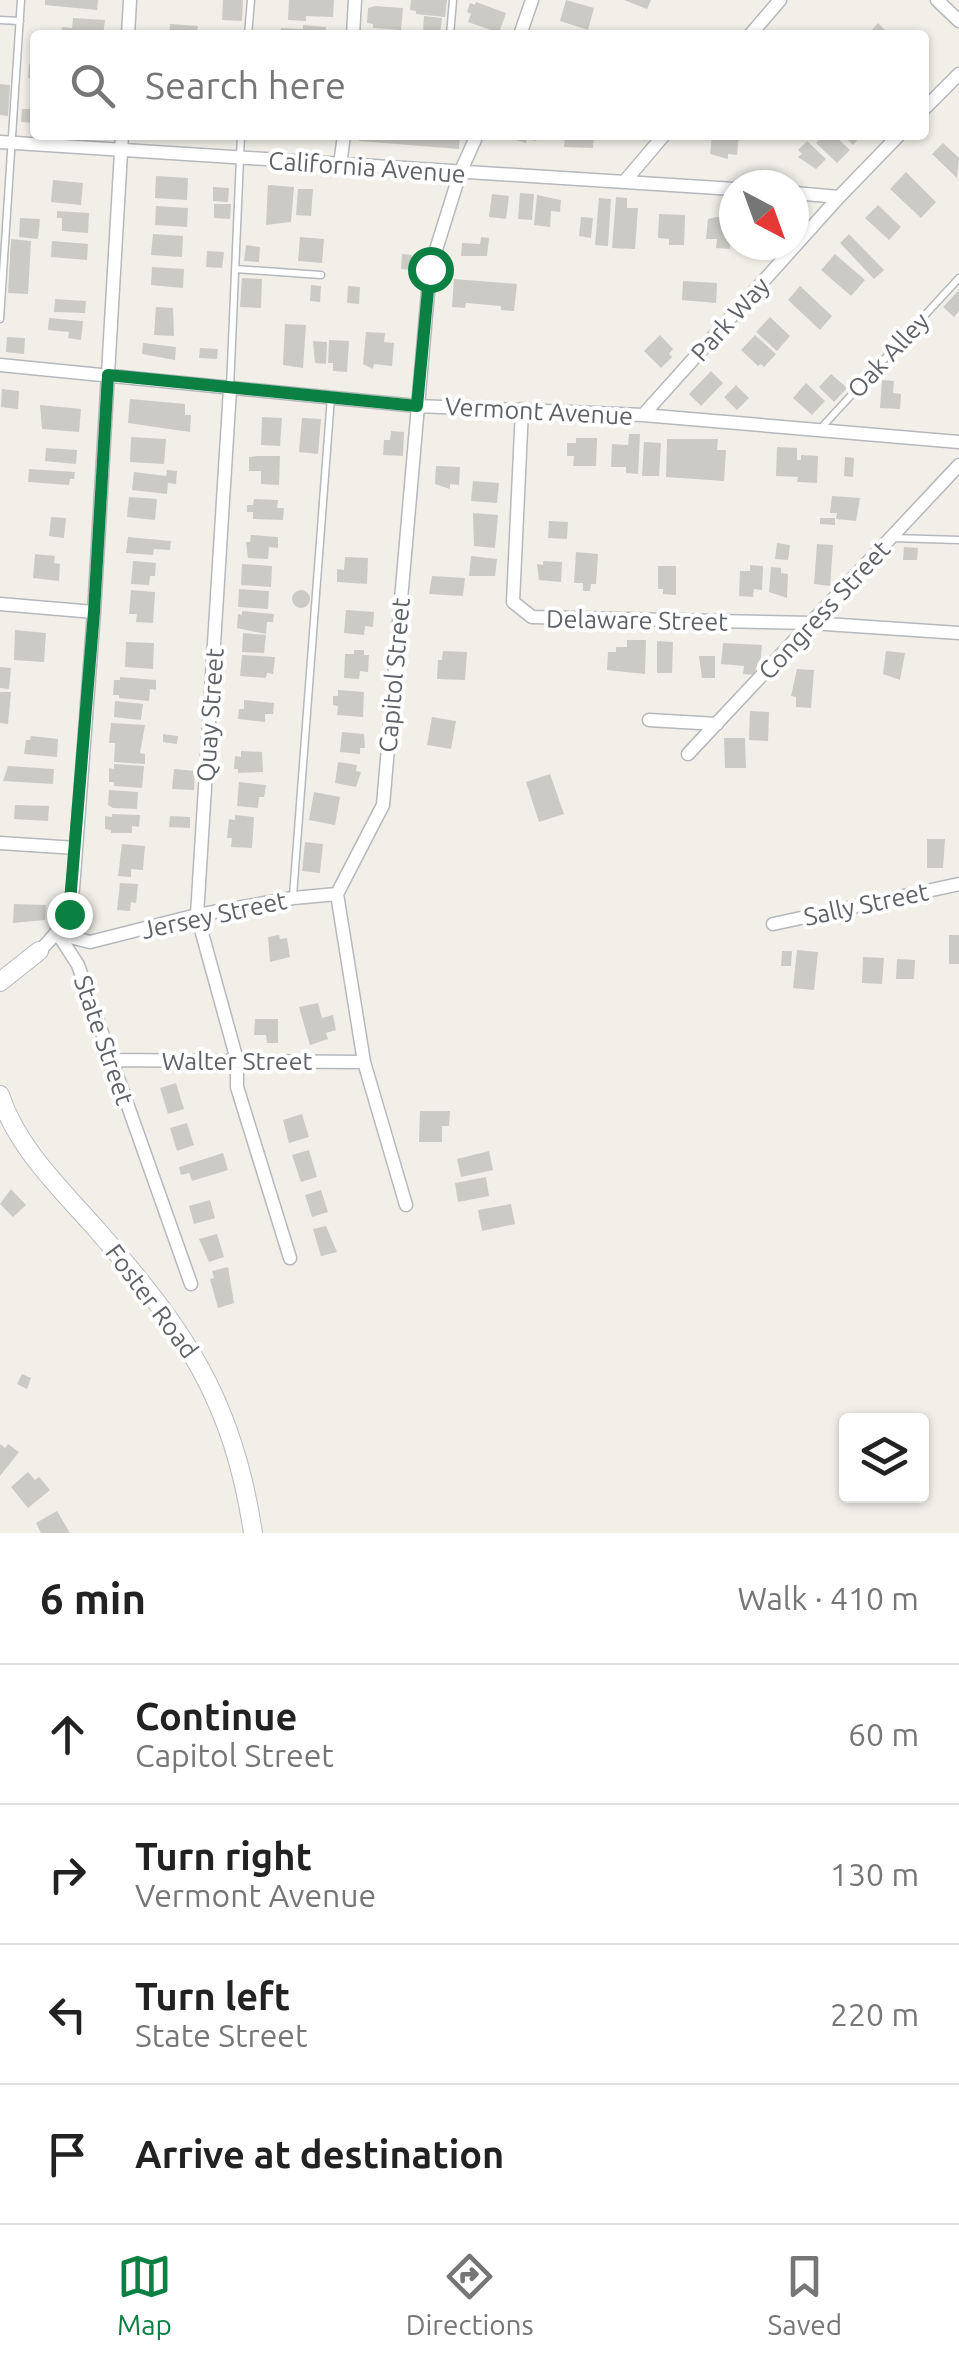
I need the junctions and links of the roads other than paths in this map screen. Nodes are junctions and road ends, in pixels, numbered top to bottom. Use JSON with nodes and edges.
{"nodes":[{"id":1,"x":21,"y":0,"type":"edge"},
{"id":2,"x":130,"y":0,"type":"edge"},
{"id":3,"x":251,"y":0,"type":"edge"},
{"id":4,"x":355,"y":0,"type":"edge"},
{"id":5,"x":453,"y":0,"type":"edge"},
{"id":6,"x":532,"y":0,"type":"edge"},
{"id":7,"x":780,"y":0,"type":"edge"},
{"id":8,"x":937,"y":0,"type":"edge"},
{"id":9,"x":0,"y":20,"type":"edge"},
{"id":10,"x":20,"y":21,"type":"junction"},
{"id":11,"x":959,"y":22,"type":"edge"},
{"id":12,"x":128,"y":30,"type":"edge"},
{"id":13,"x":248,"y":30,"type":"edge"},
{"id":14,"x":353,"y":30,"type":"edge"},
{"id":15,"x":450,"y":30,"type":"edge"},
{"id":16,"x":522,"y":30,"type":"edge"},
{"id":17,"x":754,"y":30,"type":"edge"},
{"id":18,"x":959,"y":74,"type":"edge"},
{"id":19,"x":929,"y":105,"type":"edge"},
{"id":20,"x":122,"y":140,"type":"edge"},
{"id":21,"x":242,"y":140,"type":"edge"},
{"id":22,"x":343,"y":140,"type":"edge"},
{"id":23,"x":476,"y":140,"type":"edge"},
{"id":24,"x":660,"y":140,"type":"edge"},
{"id":25,"x":894,"y":140,"type":"edge"},
{"id":26,"x":6,"y":143,"type":"edge"},
{"id":27,"x":121,"y":150,"type":"junction"},
{"id":28,"x":240,"y":159,"type":"junction"},
{"id":29,"x":340,"y":165,"type":"junction"},
{"id":30,"x":460,"y":173,"type":"junction"},
{"id":31,"x":624,"y":180,"type":"junction"},
{"id":32,"x":719,"y":188,"type":"edge"},
{"id":33,"x":809,"y":194,"type":"edge"},
{"id":34,"x":839,"y":197,"type":"junction"},
{"id":35,"x":2,"y":259,"type":"edge"},
{"id":36,"x":235,"y":269,"type":"junction"},
{"id":37,"x":321,"y":275,"type":"dead end"},
{"id":38,"x":959,"y":278,"type":"edge"},
{"id":39,"x":0,"y":319,"type":"edge"},
{"id":40,"x":0,"y":365,"type":"edge"},
{"id":41,"x":108,"y":375,"type":"junction"},
{"id":42,"x":230,"y":388,"type":"junction"},
{"id":43,"x":330,"y":398,"type":"junction"},
{"id":44,"x":417,"y":406,"type":"junction"},
{"id":45,"x":522,"y":410,"type":"junction"},
{"id":46,"x":643,"y":416,"type":"junction"},
{"id":47,"x":817,"y":432,"type":"junction"},
{"id":48,"x":959,"y":442,"type":"edge"},
{"id":49,"x":959,"y":465,"type":"edge"},
{"id":50,"x":891,"y":538,"type":"junction"},
{"id":51,"x":959,"y":540,"type":"edge"},
{"id":52,"x":0,"y":604,"type":"edge"},
{"id":53,"x":94,"y":612,"type":"junction"},
{"id":54,"x":811,"y":624,"type":"junction"},
{"id":55,"x":959,"y":633,"type":"edge"},
{"id":56,"x":649,"y":720,"type":"dead end"},
{"id":57,"x":717,"y":724,"type":"junction"},
{"id":58,"x":688,"y":754,"type":"dead end"},
{"id":59,"x":0,"y":842,"type":"edge"},
{"id":60,"x":76,"y":848,"type":"junction"},
{"id":61,"x":959,"y":884,"type":"edge"},
{"id":62,"x":337,"y":894,"type":"junction"},
{"id":63,"x":293,"y":898,"type":"junction"},
{"id":64,"x":197,"y":915,"type":"junction"},
{"id":65,"x":773,"y":924,"type":"dead end"},
{"id":66,"x":58,"y":934,"type":"junction"},
{"id":67,"x":39,"y":951,"type":"joint"},
{"id":68,"x":0,"y":982,"type":"edge"},
{"id":69,"x":110,"y":1060,"type":"junction"},
{"id":70,"x":237,"y":1060,"type":"junction"},
{"id":71,"x":364,"y":1062,"type":"junction"},
{"id":72,"x":1,"y":1104,"type":"edge"},
{"id":73,"x":406,"y":1205,"type":"dead end"},
{"id":74,"x":290,"y":1258,"type":"dead end"},
{"id":75,"x":191,"y":1284,"type":"dead end"},
{"id":76,"x":252,"y":1533,"type":"edge"}],
"edges":[{"from":1,"to":10,"type":"lane"},
{"from":2,"to":12,"type":"street"},
{"from":3,"to":13,"type":"lane"},
{"from":4,"to":14,"type":"street"},
{"from":5,"to":15,"type":"lane"},
{"from":6,"to":16,"type":"street"},
{"from":7,"to":17,"type":"street"},
{"from":8,"to":11,"type":"street"},
{"from":9,"to":10,"type":"lane"},
{"from":10,"to":26,"type":"lane"},
{"from":18,"to":19,"type":"street"},
{"from":20,"to":27,"type":"street"},
{"from":21,"to":28,"type":"lane","name":"Quay Street"},
{"from":22,"to":29,"type":"street"},
{"from":23,"to":30,"type":"street","name":"Capitol Street"},
{"from":24,"to":31,"type":"street"},
{"from":25,"to":34,"type":"street","name":"Park Way"},
{"from":26,"to":27,"type":"street","name":"California Avenue"},
{"from":26,"to":35,"type":"lane"},
{"from":27,"to":28,"type":"street","name":"California Avenue"},
{"from":27,"to":41,"type":"street"},
{"from":28,"to":29,"type":"street","name":"California Avenue"},
{"from":28,"to":36,"type":"lane","name":"Quay Street"},
{"from":29,"to":30,"type":"street","name":"California Avenue"},
{"from":30,"to":31,"type":"street","name":"California Avenue"},
{"from":30,"to":44,"type":"street","name":"Capitol Street"},
{"from":31,"to":32,"type":"street","name":"California Avenue"},
{"from":33,"to":34,"type":"street"},
{"from":34,"to":46,"type":"street","name":"Park Way"},
{"from":35,"to":39,"type":"lane"},
{"from":36,"to":37,"type":"lane"},
{"from":36,"to":42,"type":"lane","name":"Quay Street"},
{"from":38,"to":47,"type":"lane","name":"Oak Alley"},
{"from":40,"to":41,"type":"street","name":"Vermont Avenue"},
{"from":41,"to":42,"type":"street","name":"Vermont Avenue"},
{"from":41,"to":53,"type":"street"},
{"from":42,"to":43,"type":"street","name":"Vermont Avenue"},
{"from":42,"to":64,"type":"street","name":"Quay Street"},
{"from":43,"to":44,"type":"street","name":"Vermont Avenue"},
{"from":43,"to":63,"type":"lane"},
{"from":44,"to":45,"type":"street","name":"Vermont Avenue"},
{"from":44,"to":62,"type":"street","name":"Capitol Street"},
{"from":45,"to":46,"type":"street","name":"Vermont Avenue"},
{"from":45,"to":54,"type":"street","name":"Delaware Street"},
{"from":46,"to":47,"type":"street","name":"Vermont Avenue"},
{"from":47,"to":48,"type":"street","name":"Vermont Avenue"},
{"from":49,"to":50,"type":"street","name":"Congress Street"},
{"from":50,"to":51,"type":"lane"},
{"from":50,"to":54,"type":"street","name":"Congress Street"},
{"from":52,"to":53,"type":"street"},
{"from":53,"to":60,"type":"street"},
{"from":54,"to":55,"type":"street","name":"Delaware Street"},
{"from":54,"to":57,"type":"street","name":"Congress Street"},
{"from":56,"to":57,"type":"street"},
{"from":57,"to":58,"type":"street","name":"Congress Street"},
{"from":59,"to":60,"type":"street"},
{"from":60,"to":66,"type":"street"},
{"from":61,"to":65,"type":"street","name":"Sally Street"},
{"from":62,"to":63,"type":"street","name":"Jersey Street"},
{"from":62,"to":71,"type":"street"},
{"from":63,"to":64,"type":"street","name":"Jersey Street"},
{"from":64,"to":66,"type":"street","name":"Jersey Street"},
{"from":64,"to":70,"type":"street","name":"Quay Street"},
{"from":66,"to":67,"type":"street"},
{"from":66,"to":69,"type":"street","name":"State Street"},
{"from":67,"to":68,"type":"street"},
{"from":69,"to":70,"type":"street","name":"Walter Street"},
{"from":69,"to":75,"type":"street","name":"State Street"},
{"from":70,"to":71,"type":"street","name":"Walter Street"},
{"from":70,"to":74,"type":"street","name":"Quay Street"},
{"from":71,"to":73,"type":"street"},
{"from":72,"to":76,"type":"street","name":"Foster Road"}]}
